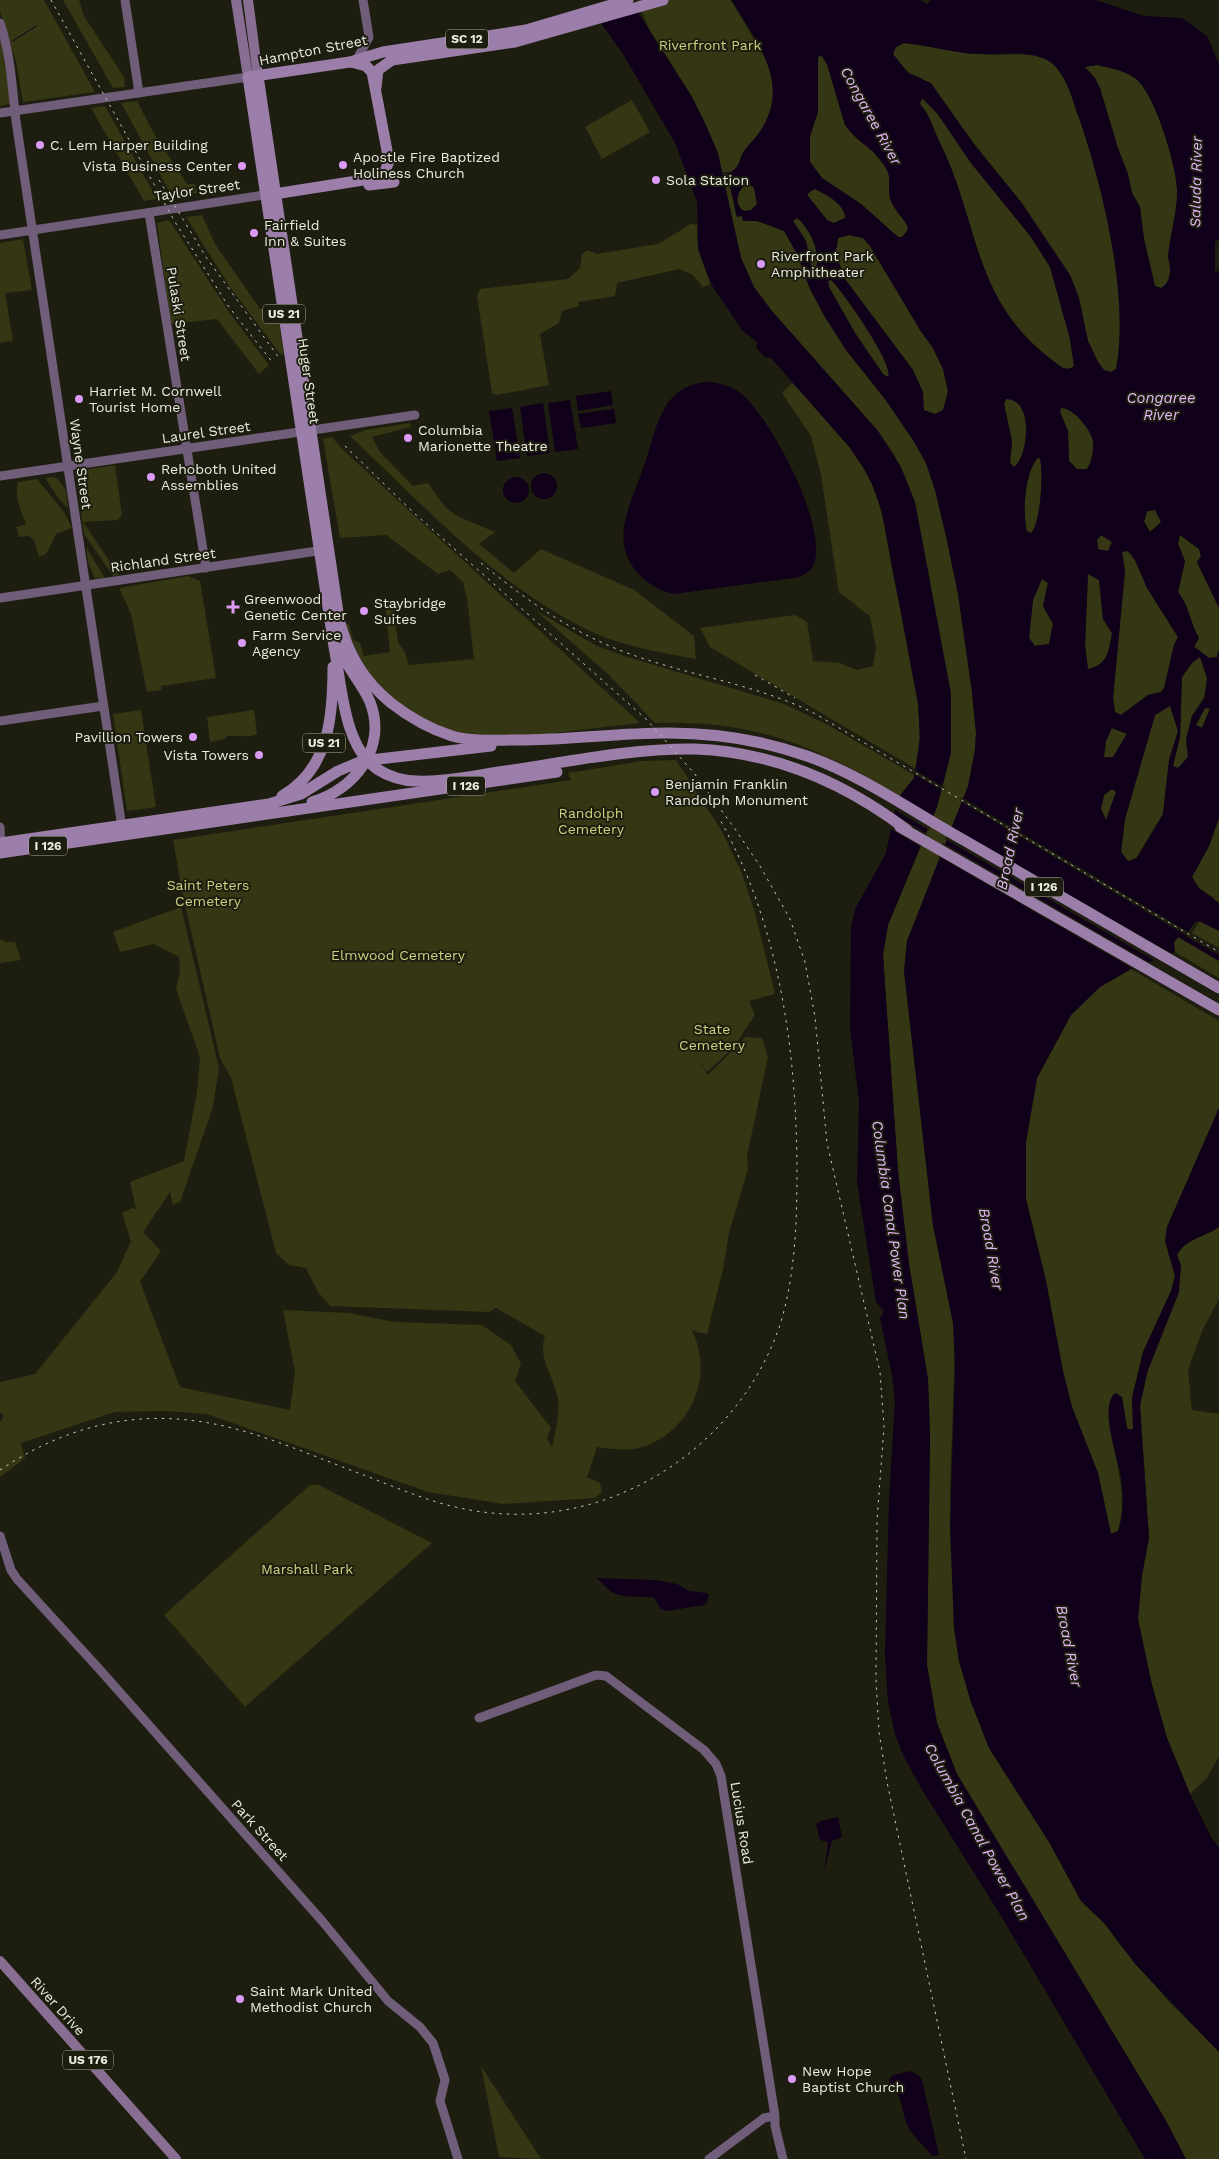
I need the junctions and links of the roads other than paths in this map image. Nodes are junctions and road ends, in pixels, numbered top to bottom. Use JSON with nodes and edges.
{"nodes":[{"id":1,"x":125,"y":0,"type":"edge"},
{"id":2,"x":236,"y":0,"type":"edge"},
{"id":3,"x":248,"y":0,"type":"edge"},
{"id":4,"x":363,"y":0,"type":"edge"},
{"id":5,"x":628,"y":0,"type":"edge"},
{"id":6,"x":663,"y":0,"type":"edge"},
{"id":7,"x":0,"y":23,"type":"edge"},
{"id":8,"x":551,"y":28,"type":"junction"},
{"id":9,"x":369,"y":37,"type":"junction"},
{"id":10,"x":383,"y":52,"type":"junction"},
{"id":11,"x":353,"y":60,"type":"junction"},
{"id":12,"x":253,"y":76,"type":"junction"},
{"id":13,"x":376,"y":87,"type":"junction"},
{"id":14,"x":134,"y":93,"type":"junction"},
{"id":15,"x":15,"y":111,"type":"junction"},
{"id":16,"x":0,"y":113,"type":"edge"},
{"id":17,"x":348,"y":182,"type":"junction"},
{"id":18,"x":394,"y":182,"type":"dead end"},
{"id":19,"x":276,"y":194,"type":"junction"},
{"id":20,"x":264,"y":195,"type":"junction"},
{"id":21,"x":149,"y":212,"type":"junction"},
{"id":22,"x":33,"y":230,"type":"junction"},
{"id":23,"x":0,"y":235,"type":"edge"},
{"id":24,"x":415,"y":415,"type":"dead end"},
{"id":25,"x":306,"y":432,"type":"junction"},
{"id":26,"x":185,"y":448,"type":"junction"},
{"id":27,"x":68,"y":466,"type":"junction"},
{"id":28,"x":0,"y":476,"type":"edge"},
{"id":29,"x":324,"y":550,"type":"junction"},
{"id":30,"x":206,"y":568,"type":"junction"},
{"id":31,"x":85,"y":586,"type":"junction"},
{"id":32,"x":0,"y":598,"type":"edge"},
{"id":33,"x":339,"y":619,"type":"junction"},
{"id":34,"x":334,"y":647,"type":"junction"},
{"id":35,"x":103,"y":706,"type":"junction"},
{"id":36,"x":0,"y":721,"type":"edge"},
{"id":37,"x":550,"y":740,"type":"junction"},
{"id":38,"x":655,"y":754,"type":"junction"},
{"id":39,"x":257,"y":805,"type":"junction"},
{"id":40,"x":275,"y":812,"type":"junction"},
{"id":41,"x":242,"y":813,"type":"junction"},
{"id":42,"x":121,"y":821,"type":"dead end"},
{"id":43,"x":0,"y":827,"type":"edge"},
{"id":44,"x":1,"y":847,"type":"edge"},
{"id":45,"x":1219,"y":988,"type":"edge"},
{"id":46,"x":1219,"y":1010,"type":"edge"},
{"id":47,"x":0,"y":1536,"type":"edge"},
{"id":48,"x":479,"y":1718,"type":"dead end"},
{"id":49,"x":0,"y":1961,"type":"edge"},
{"id":50,"x":775,"y":2116,"type":"junction"},
{"id":51,"x":176,"y":2159,"type":"edge"},
{"id":52,"x":458,"y":2159,"type":"edge"},
{"id":53,"x":709,"y":2159,"type":"edge"},
{"id":54,"x":783,"y":2159,"type":"edge"}],
"edges":[{"from":1,"to":14,"type":"street"},
{"from":2,"to":12,"type":"main road","name":"Huger Street","number":"US 21"},
{"from":3,"to":12,"type":"main road","name":"Huger Street","number":"US 21"},
{"from":4,"to":9,"type":"street"},
{"from":5,"to":8,"type":"highway","name":"Hampton Street","number":"SC 12"},
{"from":6,"to":8,"type":"highway","name":"Hampton Street","number":"SC 12"},
{"from":7,"to":15,"type":"street","name":"Wayne Street"},
{"from":8,"to":10,"type":"highway","name":"Hampton Street","number":"SC 12"},
{"from":8,"to":13,"type":"highway","name":"Hampton Street","number":"SC 12"},
{"from":9,"to":10,"type":"street"},
{"from":9,"to":11,"type":"street"},
{"from":10,"to":11,"type":"highway","name":"Hampton Street","number":"SC 12"},
{"from":11,"to":12,"type":"highway","name":"Hampton Street","number":"SC 12"},
{"from":11,"to":13,"type":"highway"},
{"from":12,"to":14,"type":"street","name":"Hampton Street","number":"SC 12"},
{"from":12,"to":19,"type":"highway","name":"Huger Street","number":"US 21"},
{"from":12,"to":20,"type":"highway","name":"Huger Street","number":"US 21"},
{"from":13,"to":17,"type":"highway","name":"Taylor Street"},
{"from":14,"to":15,"type":"street","name":"Hampton Street","number":"SC 12"},
{"from":15,"to":16,"type":"street","name":"Hampton Street","number":"SC 12"},
{"from":15,"to":22,"type":"street","name":"Wayne Street"},
{"from":17,"to":18,"type":"highway"},
{"from":17,"to":19,"type":"highway","name":"Taylor Street"},
{"from":19,"to":20,"type":"highway","name":"Taylor Street"},
{"from":19,"to":25,"type":"highway","name":"Huger Street","number":"US 21"},
{"from":20,"to":21,"type":"street","name":"Taylor Street"},
{"from":20,"to":25,"type":"highway","name":"Huger Street","number":"US 21"},
{"from":21,"to":22,"type":"street","name":"Taylor Street"},
{"from":21,"to":26,"type":"street","name":"Pulaski Street"},
{"from":22,"to":23,"type":"street","name":"Taylor Street"},
{"from":22,"to":27,"type":"street","name":"Wayne Street"},
{"from":24,"to":25,"type":"street","name":"Laurel Street"},
{"from":25,"to":26,"type":"street","name":"Laurel Street"},
{"from":25,"to":29,"type":"highway","name":"Huger Street","number":"US 21"},
{"from":26,"to":27,"type":"street","name":"Laurel Street"},
{"from":26,"to":30,"type":"street","name":"Pulaski Street"},
{"from":27,"to":28,"type":"street","name":"Laurel Street"},
{"from":27,"to":31,"type":"street","name":"Wayne Street"},
{"from":29,"to":30,"type":"street","name":"Richland Street"},
{"from":29,"to":33,"type":"highway","name":"Huger Street","number":"US 21"},
{"from":29,"to":34,"type":"highway","name":"Huger Street","number":"US 21"},
{"from":30,"to":31,"type":"street","name":"Richland Street"},
{"from":31,"to":32,"type":"street","name":"Richland Street"},
{"from":31,"to":35,"type":"street","name":"Wayne Street"},
{"from":33,"to":37,"type":"highway"},
{"from":33,"to":40,"type":"highway","number":"US 21"},
{"from":34,"to":38,"type":"highway"},
{"from":34,"to":39,"type":"highway","number":"US 21"},
{"from":35,"to":36,"type":"street"},
{"from":35,"to":42,"type":"street","name":"Wayne Street"},
{"from":37,"to":39,"type":"highway","number":"I 126"},
{"from":37,"to":45,"type":"highway","number":"I 126"},
{"from":38,"to":40,"type":"highway","number":"I 126"},
{"from":38,"to":46,"type":"highway","number":"I 126"},
{"from":39,"to":41,"type":"highway","number":"I 126"},
{"from":40,"to":41,"type":"highway","number":"I 126"},
{"from":41,"to":44,"type":"highway","number":"I 126"},
{"from":43,"to":44,"type":"street"},
{"from":47,"to":52,"type":"street","name":"Park Street"},
{"from":48,"to":50,"type":"street","name":"Lucius Road"},
{"from":49,"to":51,"type":"main road","name":"River Drive","number":"US 176"},
{"from":50,"to":53,"type":"street"},
{"from":50,"to":54,"type":"street","name":"Lucius Road"}]}
